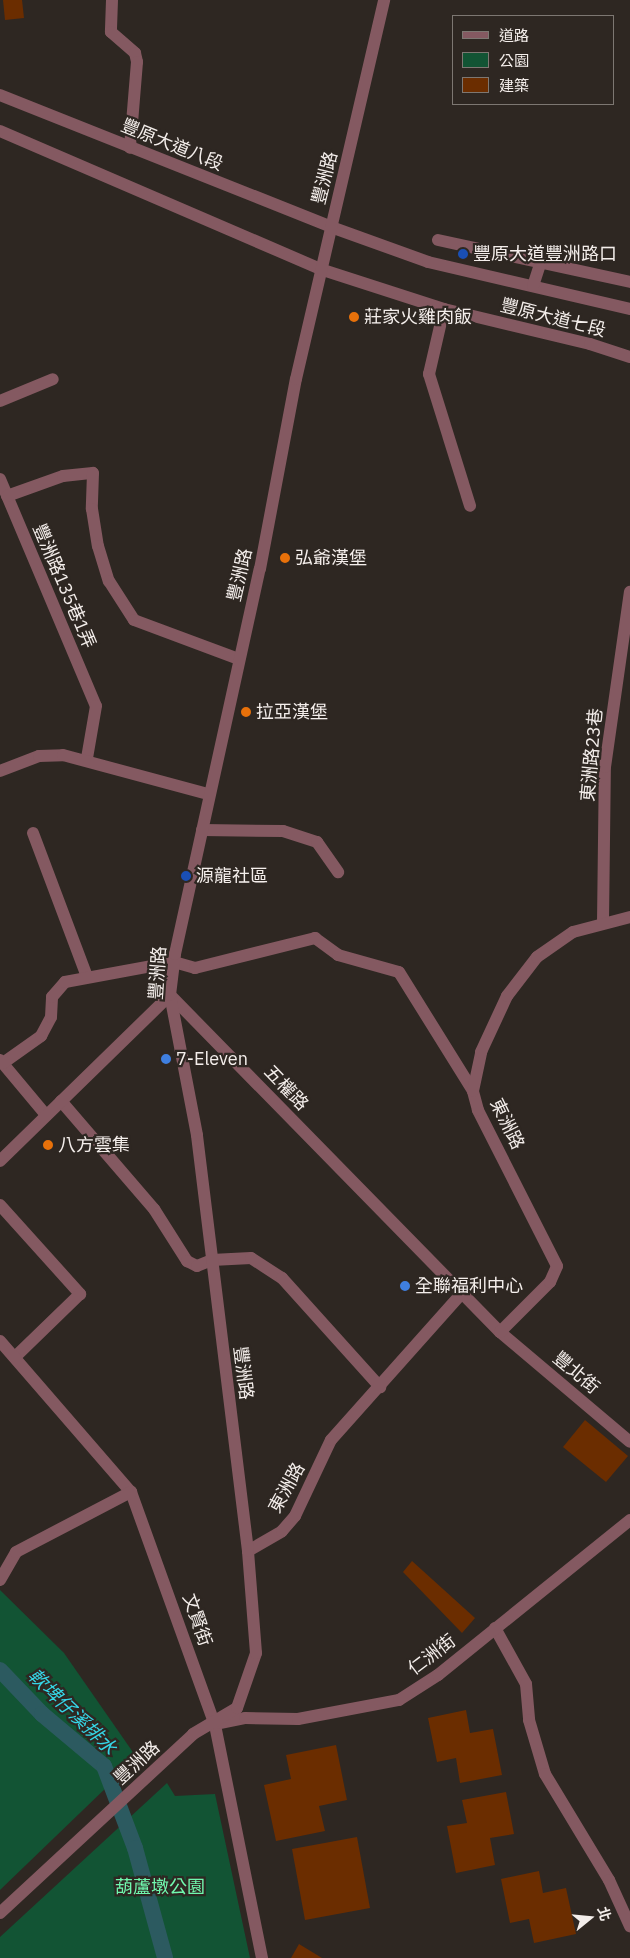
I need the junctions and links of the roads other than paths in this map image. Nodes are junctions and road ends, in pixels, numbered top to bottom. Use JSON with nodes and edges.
{"nodes":[{"id":1,"x":112,"y":0,"type":"edge"},
{"id":2,"x":384,"y":0,"type":"edge"},
{"id":3,"x":0,"y":95,"type":"edge"},
{"id":4,"x":0,"y":131,"type":"edge"},
{"id":5,"x":130,"y":148,"type":"junction"},
{"id":6,"x":331,"y":228,"type":"junction"},
{"id":7,"x":438,"y":240,"type":"dead end"},
{"id":8,"x":541,"y":262,"type":"junction"},
{"id":9,"x":323,"y":270,"type":"junction"},
{"id":10,"x":630,"y":282,"type":"edge"},
{"id":11,"x":534,"y":286,"type":"junction"},
{"id":12,"x":444,"y":309,"type":"junction"},
{"id":13,"x":630,"y":309,"type":"edge"},
{"id":14,"x":630,"y":357,"type":"edge"},
{"id":15,"x":53,"y":379,"type":"dead end"},
{"id":16,"x":0,"y":401,"type":"edge"},
{"id":17,"x":0,"y":479,"type":"edge"},
{"id":18,"x":7,"y":496,"type":"junction"},
{"id":19,"x":470,"y":506,"type":"dead end"},
{"id":20,"x":630,"y":592,"type":"edge"},
{"id":21,"x":239,"y":659,"type":"junction"},
{"id":22,"x":87,"y":758,"type":"junction"},
{"id":23,"x":0,"y":771,"type":"edge"},
{"id":24,"x":208,"y":794,"type":"junction"},
{"id":25,"x":202,"y":830,"type":"junction"},
{"id":26,"x":32,"y":833,"type":"dead end"},
{"id":27,"x":338,"y":872,"type":"dead end"},
{"id":28,"x":630,"y":917,"type":"edge"},
{"id":29,"x":603,"y":922,"type":"junction"},
{"id":30,"x":174,"y":962,"type":"junction"},
{"id":31,"x":87,"y":977,"type":"junction"},
{"id":32,"x":170,"y":996,"type":"junction"},
{"id":33,"x":2,"y":1061,"type":"edge"},
{"id":34,"x":473,"y":1091,"type":"junction"},
{"id":35,"x":61,"y":1100,"type":"junction"},
{"id":36,"x":46,"y":1115,"type":"junction"},
{"id":37,"x":0,"y":1161,"type":"edge"},
{"id":38,"x":0,"y":1205,"type":"edge"},
{"id":39,"x":212,"y":1260,"type":"junction"},
{"id":40,"x":462,"y":1293,"type":"junction"},
{"id":41,"x":500,"y":1332,"type":"junction"},
{"id":42,"x":0,"y":1341,"type":"edge"},
{"id":43,"x":15,"y":1357,"type":"junction"},
{"id":44,"x":380,"y":1387,"type":"junction"},
{"id":45,"x":630,"y":1442,"type":"edge"},
{"id":46,"x":131,"y":1492,"type":"junction"},
{"id":47,"x":630,"y":1520,"type":"edge"},
{"id":48,"x":248,"y":1551,"type":"junction"},
{"id":49,"x":0,"y":1580,"type":"edge"},
{"id":50,"x":495,"y":1628,"type":"junction"},
{"id":51,"x":215,"y":1724,"type":"junction"},
{"id":52,"x":0,"y":1913,"type":"edge"},
{"id":53,"x":630,"y":1926,"type":"edge"},
{"id":54,"x":262,"y":1958,"type":"edge"}],
"edges":[{"from":1,"to":5,"type":"street"},
{"from":2,"to":6,"type":"street","name":"豐洲路"},
{"from":3,"to":5,"type":"street","name":"豐原大道八段"},
{"from":4,"to":9,"type":"street"},
{"from":5,"to":6,"type":"street","name":"豐原大道八段"},
{"from":6,"to":9,"type":"street","name":"豐洲路"},
{"from":6,"to":11,"type":"street","name":"豐原大道七段"},
{"from":7,"to":8,"type":"street"},
{"from":8,"to":10,"type":"street"},
{"from":8,"to":11,"type":"street"},
{"from":9,"to":12,"type":"street","name":"豐原大道七段"},
{"from":9,"to":21,"type":"street","name":"豐洲路"},
{"from":11,"to":13,"type":"street","name":"豐原大道七段"},
{"from":12,"to":14,"type":"street","name":"豐原大道七段"},
{"from":12,"to":19,"type":"street"},
{"from":15,"to":16,"type":"street"},
{"from":17,"to":18,"type":"street","name":"豐洲路135巷1弄"},
{"from":18,"to":21,"type":"street"},
{"from":18,"to":22,"type":"street","name":"豐洲路135巷1弄"},
{"from":20,"to":29,"type":"street","name":"東洲路23巷"},
{"from":21,"to":24,"type":"street","name":"豐洲路"},
{"from":22,"to":23,"type":"street"},
{"from":22,"to":24,"type":"street"},
{"from":24,"to":25,"type":"street","name":"豐洲路"},
{"from":25,"to":27,"type":"street"},
{"from":25,"to":30,"type":"street","name":"豐洲路"},
{"from":26,"to":31,"type":"street"},
{"from":28,"to":29,"type":"street","name":"東洲路"},
{"from":29,"to":34,"type":"street","name":"東洲路"},
{"from":30,"to":31,"type":"street"},
{"from":30,"to":32,"type":"street","name":"豐洲路"},
{"from":30,"to":34,"type":"street"},
{"from":31,"to":33,"type":"street"},
{"from":32,"to":35,"type":"street"},
{"from":32,"to":39,"type":"street","name":"豐洲路"},
{"from":32,"to":40,"type":"street","name":"五權路"},
{"from":33,"to":36,"type":"street"},
{"from":34,"to":41,"type":"street","name":"東洲路"},
{"from":35,"to":36,"type":"street"},
{"from":35,"to":39,"type":"street"},
{"from":36,"to":37,"type":"street"},
{"from":38,"to":43,"type":"street"},
{"from":39,"to":44,"type":"street"},
{"from":39,"to":48,"type":"street","name":"豐洲路"},
{"from":40,"to":41,"type":"street","name":"五權路"},
{"from":40,"to":44,"type":"street","name":"東洲路"},
{"from":41,"to":45,"type":"street","name":"豐北街"},
{"from":42,"to":43,"type":"street","name":"文賢街"},
{"from":43,"to":46,"type":"street","name":"文賢街"},
{"from":44,"to":48,"type":"street","name":"東洲路"},
{"from":46,"to":49,"type":"street"},
{"from":46,"to":51,"type":"street","name":"文賢街"},
{"from":47,"to":50,"type":"street","name":"仁洲街"},
{"from":48,"to":51,"type":"street","name":"豐洲路"},
{"from":50,"to":51,"type":"street","name":"仁洲街"},
{"from":50,"to":53,"type":"street"},
{"from":51,"to":52,"type":"street","name":"豐洲路"},
{"from":51,"to":54,"type":"street","name":"文賢街"}]}
